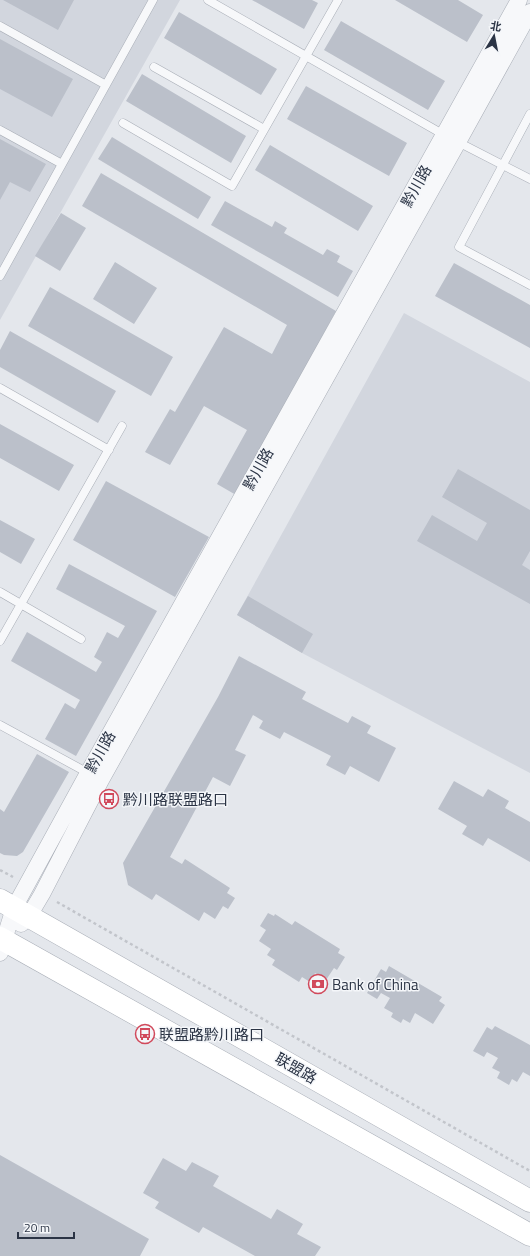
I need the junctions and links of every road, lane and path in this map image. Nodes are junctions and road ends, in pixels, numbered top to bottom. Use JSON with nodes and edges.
{"nodes":[{"id":1,"x":153,"y":0,"type":"edge"},
{"id":2,"x":208,"y":0,"type":"edge"},
{"id":3,"x":338,"y":0,"type":"edge"},
{"id":4,"x":519,"y":0,"type":"edge"},
{"id":5,"x":530,"y":12,"type":"edge"},
{"id":6,"x":0,"y":26,"type":"edge"},
{"id":7,"x":306,"y":56,"type":"junction"},
{"id":8,"x":154,"y":67,"type":"dead end"},
{"id":9,"x":106,"y":85,"type":"junction"},
{"id":10,"x":530,"y":114,"type":"edge"},
{"id":11,"x":123,"y":123,"type":"dead end"},
{"id":12,"x":264,"y":129,"type":"junction"},
{"id":13,"x":0,"y":130,"type":"edge"},
{"id":14,"x":444,"y":135,"type":"junction"},
{"id":15,"x":458,"y":142,"type":"junction"},
{"id":16,"x":62,"y":164,"type":"junction"},
{"id":17,"x":503,"y":164,"type":"junction"},
{"id":18,"x":530,"y":179,"type":"edge"},
{"id":19,"x":0,"y":276,"type":"edge"},
{"id":20,"x":530,"y":285,"type":"edge"},
{"id":21,"x":0,"y":388,"type":"edge"},
{"id":22,"x":122,"y":426,"type":"dead end"},
{"id":23,"x":109,"y":450,"type":"junction"},
{"id":24,"x":0,"y":592,"type":"edge"},
{"id":25,"x":21,"y":604,"type":"junction"},
{"id":26,"x":81,"y":639,"type":"dead end"},
{"id":27,"x":0,"y":641,"type":"edge"},
{"id":28,"x":0,"y":725,"type":"edge"},
{"id":29,"x":94,"y":776,"type":"junction"},
{"id":30,"x":0,"y":870,"type":"edge"},
{"id":31,"x":27,"y":885,"type":"junction"},
{"id":32,"x":42,"y":894,"type":"junction"},
{"id":33,"x":14,"y":908,"type":"edge"},
{"id":34,"x":2,"y":944,"type":"edge"},
{"id":35,"x":530,"y":1171,"type":"edge"},
{"id":36,"x":530,"y":1201,"type":"edge"},
{"id":37,"x":530,"y":1235,"type":"edge"}],
"edges":[{"from":1,"to":9,"type":"lane"},
{"from":2,"to":7,"type":"lane"},
{"from":3,"to":7,"type":"lane"},
{"from":4,"to":14,"type":"street","name":"黔川路"},
{"from":5,"to":15,"type":"street","name":"黔川路"},
{"from":6,"to":9,"type":"lane"},
{"from":7,"to":12,"type":"lane"},
{"from":7,"to":14,"type":"lane"},
{"from":8,"to":12,"type":"lane"},
{"from":9,"to":16,"type":"lane"},
{"from":10,"to":17,"type":"lane"},
{"from":11,"to":12,"type":"lane"},
{"from":13,"to":16,"type":"lane"},
{"from":14,"to":15,"type":"lane"},
{"from":14,"to":29,"type":"street","name":"黔川路"},
{"from":15,"to":17,"type":"lane"},
{"from":15,"to":29,"type":"street","name":"黔川路"},
{"from":16,"to":19,"type":"lane"},
{"from":17,"to":18,"type":"lane"},
{"from":17,"to":20,"type":"lane"},
{"from":21,"to":23,"type":"lane"},
{"from":22,"to":23,"type":"lane"},
{"from":23,"to":25,"type":"lane"},
{"from":24,"to":25,"type":"lane"},
{"from":25,"to":26,"type":"lane"},
{"from":25,"to":27,"type":"lane"},
{"from":28,"to":29,"type":"lane"},
{"from":29,"to":31,"type":"street","name":"黔川路"},
{"from":29,"to":32,"type":"street","name":"黔川路"},
{"from":30,"to":31,"type":"path"},
{"from":31,"to":33,"type":"street","name":"黔川路"},
{"from":32,"to":33,"type":"street","name":"黔川路"},
{"from":32,"to":35,"type":"path"},
{"from":33,"to":34,"type":"street","name":"黔川路"},
{"from":33,"to":36,"type":"main road","name":"联盟路"},
{"from":34,"to":37,"type":"main road","name":"联盟路"}]}
